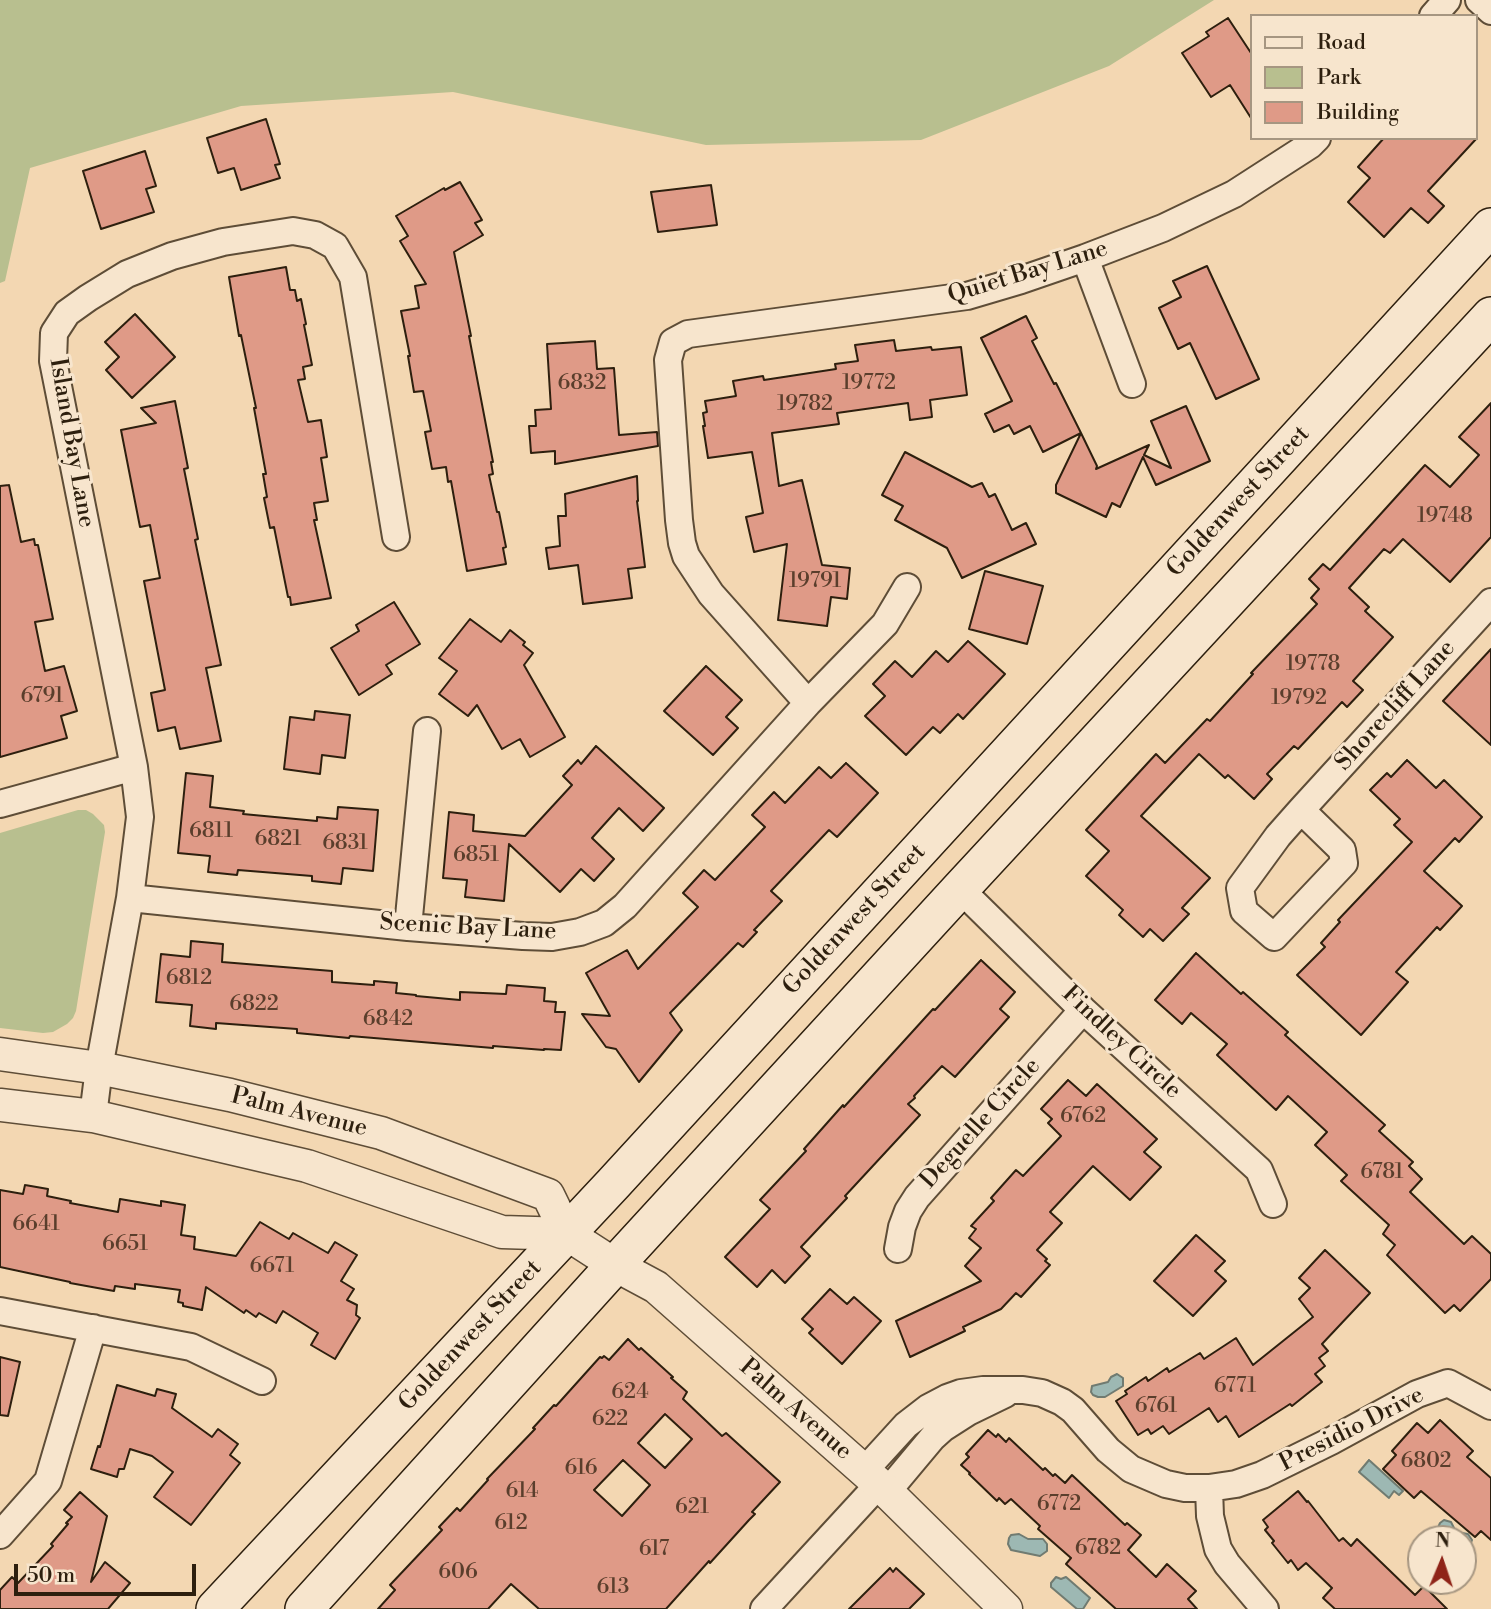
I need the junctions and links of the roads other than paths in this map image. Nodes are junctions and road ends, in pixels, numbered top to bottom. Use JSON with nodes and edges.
{"nodes":[{"id":1,"x":1447,"y":0,"type":"edge"},
{"id":2,"x":1479,"y":0,"type":"edge"},
{"id":3,"x":1491,"y":11,"type":"edge"},
{"id":4,"x":1435,"y":14,"type":"edge"},
{"id":5,"x":1315,"y":140,"type":"edge"},
{"id":6,"x":1491,"y":227,"type":"edge"},
{"id":7,"x":1085,"y":258,"type":"junction"},
{"id":8,"x":1491,"y":316,"type":"edge"},
{"id":9,"x":1132,"y":384,"type":"dead end"},
{"id":10,"x":396,"y":537,"type":"dead end"},
{"id":11,"x":908,"y":587,"type":"dead end"},
{"id":12,"x":1491,"y":602,"type":"edge"},
{"id":13,"x":808,"y":703,"type":"junction"},
{"id":14,"x":427,"y":731,"type":"dead end"},
{"id":15,"x":134,"y":767,"type":"junction"},
{"id":16,"x":0,"y":804,"type":"edge"},
{"id":17,"x":1301,"y":810,"type":"junction"},
{"id":18,"x":960,"y":889,"type":"junction"},
{"id":19,"x":130,"y":898,"type":"junction"},
{"id":20,"x":408,"y":927,"type":"junction"},
{"id":21,"x":1083,"y":1010,"type":"junction"},
{"id":22,"x":0,"y":1054,"type":"edge"},
{"id":23,"x":99,"y":1068,"type":"junction"},
{"id":24,"x":0,"y":1105,"type":"edge"},
{"id":25,"x":93,"y":1116,"type":"junction"},
{"id":26,"x":1273,"y":1204,"type":"dead end"},
{"id":27,"x":566,"y":1234,"type":"junction"},
{"id":28,"x":898,"y":1248,"type":"dead end"},
{"id":29,"x":615,"y":1265,"type":"junction"},
{"id":30,"x":0,"y":1311,"type":"edge"},
{"id":31,"x":93,"y":1328,"type":"junction"},
{"id":32,"x":262,"y":1381,"type":"dead end"},
{"id":33,"x":1491,"y":1406,"type":"edge"},
{"id":34,"x":877,"y":1482,"type":"junction"},
{"id":35,"x":1209,"y":1488,"type":"junction"},
{"id":36,"x":0,"y":1535,"type":"edge"},
{"id":37,"x":311,"y":1607,"type":"edge"},
{"id":38,"x":215,"y":1609,"type":"edge"},
{"id":39,"x":764,"y":1609,"type":"edge"},
{"id":40,"x":1006,"y":1609,"type":"edge"},
{"id":41,"x":1265,"y":1609,"type":"edge"}],
"edges":[{"from":1,"to":4,"type":"street"},
{"from":2,"to":3,"type":"street"},
{"from":5,"to":7,"type":"street","name":"Quiet Bay Lane"},
{"from":6,"to":27,"type":"main road","name":"Goldenwest Street"},
{"from":7,"to":9,"type":"street"},
{"from":7,"to":13,"type":"street","name":"Quiet Bay Lane"},
{"from":8,"to":18,"type":"main road"},
{"from":10,"to":15,"type":"street","name":"Island Bay Lane"},
{"from":11,"to":13,"type":"street","name":"Scenic Bay Lane"},
{"from":12,"to":17,"type":"street","name":"Shorecliff Lane"},
{"from":13,"to":20,"type":"street","name":"Scenic Bay Lane"},
{"from":14,"to":20,"type":"street"},
{"from":15,"to":16,"type":"street"},
{"from":15,"to":19,"type":"street","name":"Island Bay Lane"},
{"from":17,"to":17,"type":"street","name":"Shorecliff Lane"},
{"from":18,"to":21,"type":"street","name":"Findley Circle"},
{"from":18,"to":29,"type":"main road"},
{"from":19,"to":20,"type":"street","name":"Scenic Bay Lane"},
{"from":19,"to":23,"type":"street","name":"Island Bay Lane"},
{"from":21,"to":26,"type":"street","name":"Findley Circle"},
{"from":21,"to":28,"type":"street","name":"Deguelle Circle"},
{"from":22,"to":23,"type":"street","name":"Palm Avenue"},
{"from":23,"to":25,"type":"street","name":"Island Bay Lane"},
{"from":23,"to":27,"type":"street","name":"Palm Avenue"},
{"from":24,"to":25,"type":"street","name":"Palm Avenue"},
{"from":25,"to":27,"type":"street","name":"Palm Avenue"},
{"from":27,"to":29,"type":"street","name":"Palm Avenue"},
{"from":27,"to":38,"type":"main road","name":"Goldenwest Street"},
{"from":29,"to":34,"type":"street","name":"Palm Avenue"},
{"from":29,"to":37,"type":"main road"},
{"from":30,"to":31,"type":"street"},
{"from":31,"to":32,"type":"street"},
{"from":31,"to":36,"type":"street"},
{"from":33,"to":35,"type":"street","name":"Presidio Drive"},
{"from":34,"to":35,"type":"street"},
{"from":34,"to":39,"type":"street"},
{"from":34,"to":40,"type":"street","name":"Palm Avenue"},
{"from":35,"to":41,"type":"street"}]}
